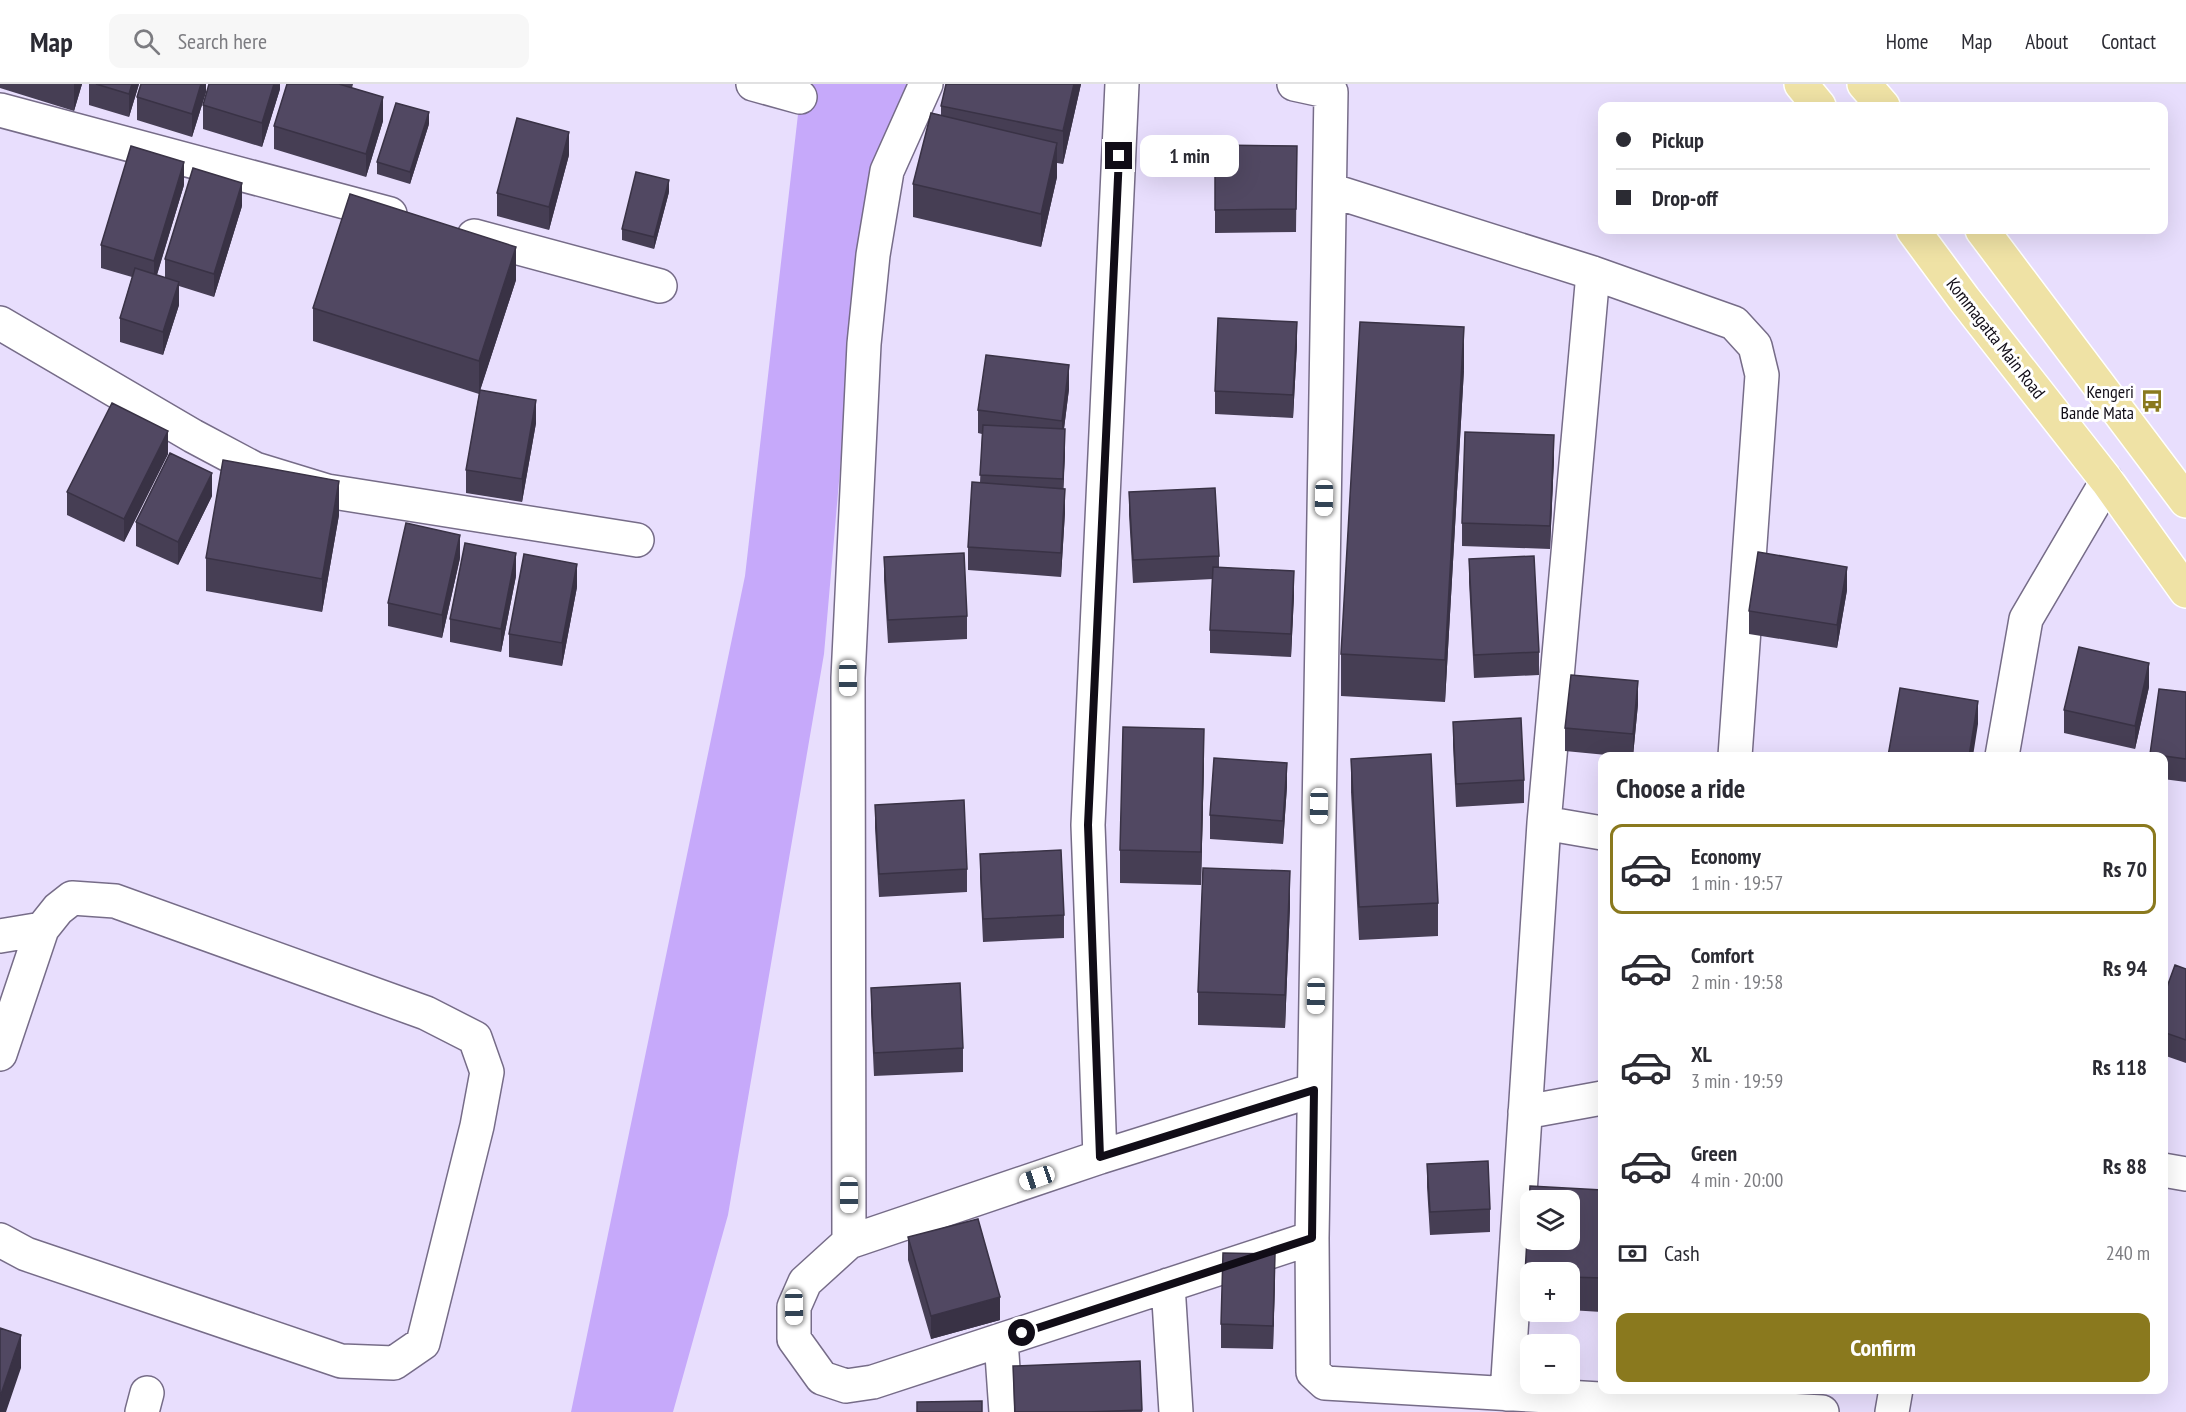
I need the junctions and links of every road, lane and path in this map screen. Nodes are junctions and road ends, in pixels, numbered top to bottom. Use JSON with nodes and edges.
{"nodes":[{"id":1,"x":753,"y":84,"type":"edge"},
{"id":2,"x":926,"y":84,"type":"edge"},
{"id":3,"x":1122,"y":84,"type":"edge"},
{"id":4,"x":1294,"y":84,"type":"edge"},
{"id":5,"x":1801,"y":84,"type":"edge"},
{"id":6,"x":1864,"y":84,"type":"edge"},
{"id":7,"x":800,"y":97,"type":"dead end"},
{"id":8,"x":1816,"y":102,"type":"edge"},
{"id":9,"x":1880,"y":102,"type":"edge"},
{"id":10,"x":0,"y":110,"type":"edge"},
{"id":11,"x":1330,"y":190,"type":"junction"},
{"id":12,"x":1916,"y":234,"type":"edge"},
{"id":13,"x":1985,"y":234,"type":"edge"},
{"id":14,"x":1593,"y":273,"type":"junction"},
{"id":15,"x":660,"y":286,"type":"dead end"},
{"id":16,"x":3,"y":332,"type":"edge"},
{"id":17,"x":2107,"y":481,"type":"junction"},
{"id":18,"x":2186,"y":501,"type":"edge"},
{"id":19,"x":638,"y":540,"type":"dead end"},
{"id":20,"x":2186,"y":591,"type":"edge"},
{"id":21,"x":1735,"y":752,"type":"edge"},
{"id":22,"x":2003,"y":752,"type":"edge"},
{"id":23,"x":1544,"y":823,"type":"junction"},
{"id":24,"x":1598,"y":832,"type":"edge"},
{"id":25,"x":42,"y":928,"type":"junction"},
{"id":26,"x":0,"y":936,"type":"edge"},
{"id":27,"x":0,"y":1054,"type":"edge"},
{"id":28,"x":1314,"y":1090,"type":"junction"},
{"id":29,"x":1598,"y":1099,"type":"edge"},
{"id":30,"x":1525,"y":1112,"type":"junction"},
{"id":31,"x":1100,"y":1157,"type":"junction"},
{"id":32,"x":2168,"y":1171,"type":"edge"},
{"id":33,"x":2186,"y":1174,"type":"edge"},
{"id":34,"x":1312,"y":1238,"type":"junction"},
{"id":35,"x":0,"y":1240,"type":"edge"},
{"id":36,"x":849,"y":1242,"type":"junction"},
{"id":37,"x":1168,"y":1285,"type":"junction"},
{"id":38,"x":1000,"y":1340,"type":"junction"},
{"id":39,"x":1507,"y":1394,"type":"junction"},
{"id":40,"x":1895,"y":1394,"type":"edge"},
{"id":41,"x":1326,"y":1397,"type":"edge"},
{"id":42,"x":1696,"y":1397,"type":"edge"},
{"id":43,"x":1006,"y":1412,"type":"edge"},
{"id":44,"x":1176,"y":1412,"type":"edge"},
{"id":45,"x":1822,"y":1412,"type":"edge"},
{"id":46,"x":1892,"y":1412,"type":"edge"}],
"edges":[{"from":1,"to":7,"type":"street"},
{"from":2,"to":36,"type":"street"},
{"from":3,"to":31,"type":"street"},
{"from":4,"to":11,"type":"street"},
{"from":5,"to":8,"type":"main road"},
{"from":6,"to":9,"type":"main road"},
{"from":10,"to":15,"type":"street"},
{"from":11,"to":14,"type":"street"},
{"from":11,"to":28,"type":"street"},
{"from":12,"to":17,"type":"main road","name":"Kommagatta Main Road"},
{"from":13,"to":18,"type":"main road"},
{"from":14,"to":21,"type":"street"},
{"from":14,"to":23,"type":"street"},
{"from":16,"to":19,"type":"street"},
{"from":17,"to":20,"type":"main road","name":"Kommagatta Main Road"},
{"from":17,"to":22,"type":"street"},
{"from":23,"to":24,"type":"street"},
{"from":23,"to":30,"type":"street"},
{"from":25,"to":26,"type":"street"},
{"from":25,"to":27,"type":"street"},
{"from":25,"to":35,"type":"street"},
{"from":28,"to":31,"type":"street"},
{"from":28,"to":34,"type":"street"},
{"from":29,"to":30,"type":"street"},
{"from":30,"to":39,"type":"street"},
{"from":31,"to":36,"type":"street"},
{"from":32,"to":33,"type":"street"},
{"from":34,"to":37,"type":"street"},
{"from":34,"to":41,"type":"street"},
{"from":36,"to":38,"type":"street"},
{"from":37,"to":38,"type":"street"},
{"from":37,"to":44,"type":"street"},
{"from":38,"to":43,"type":"street"},
{"from":39,"to":41,"type":"street"},
{"from":39,"to":42,"type":"street"},
{"from":40,"to":46,"type":"street"},
{"from":42,"to":45,"type":"street"}]}
